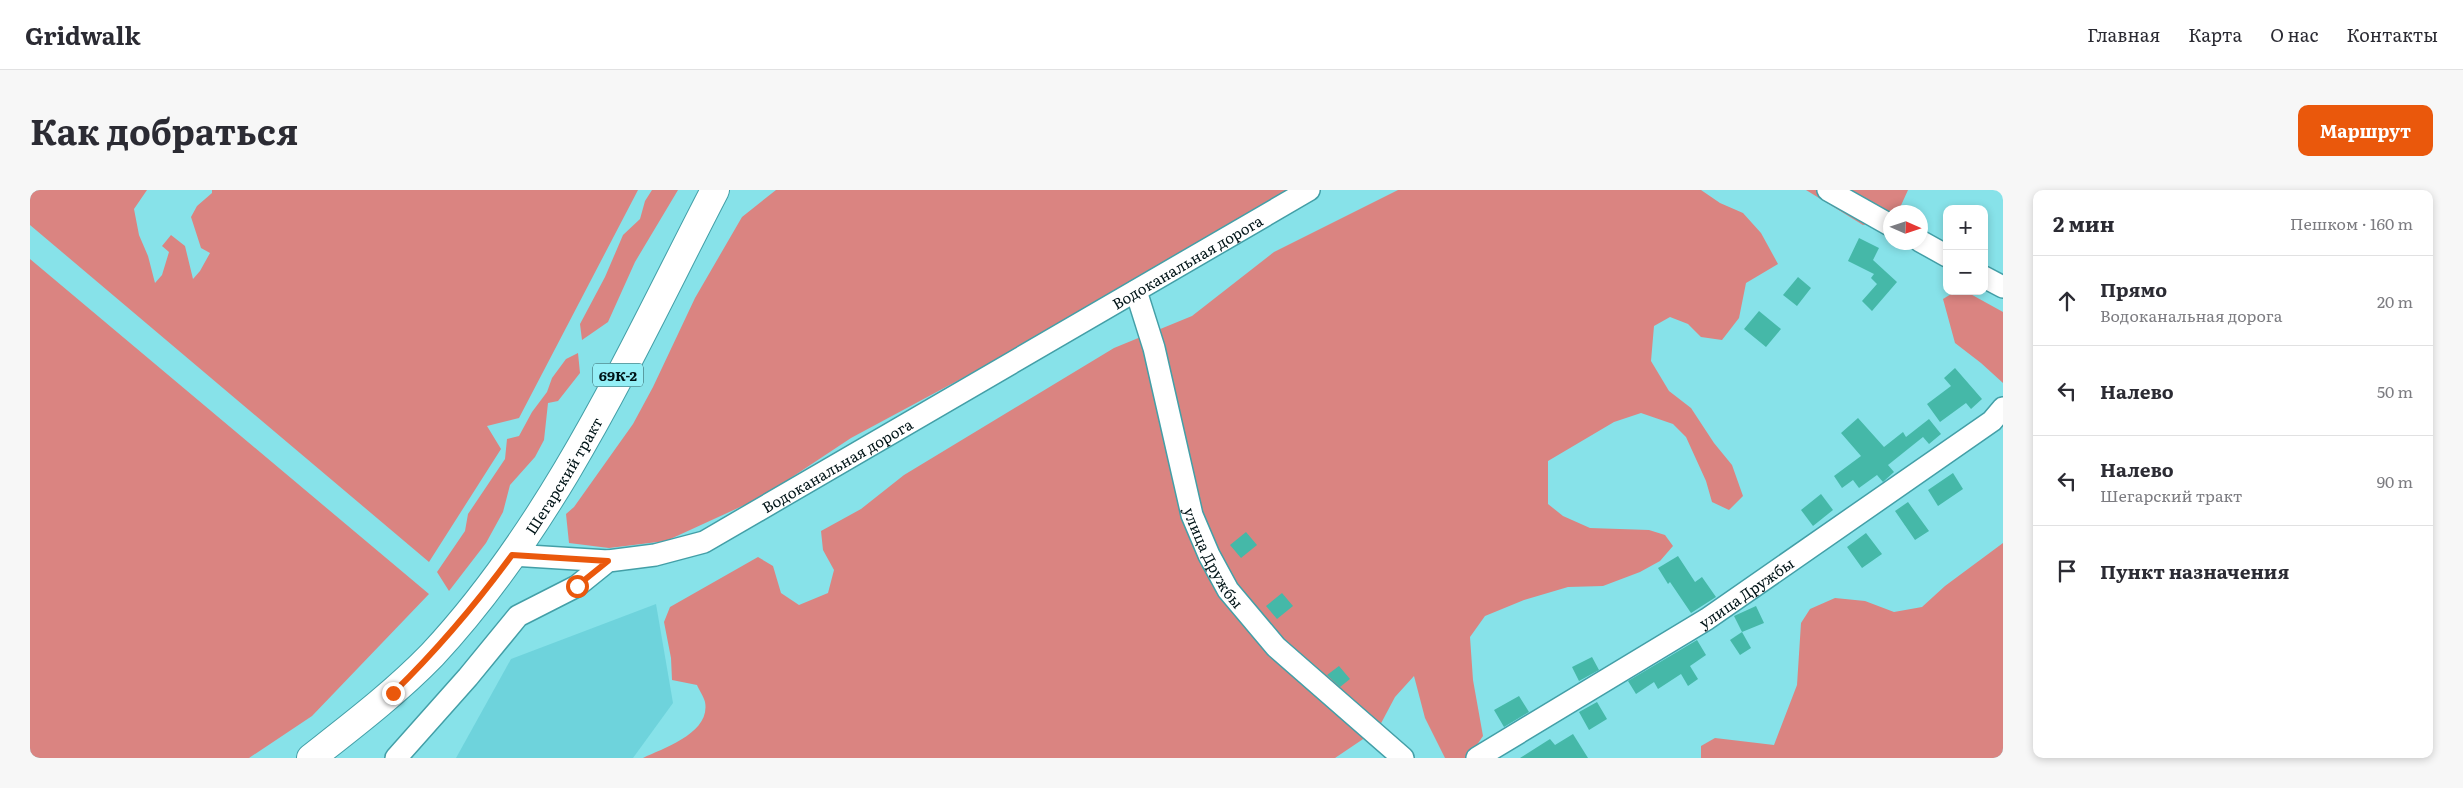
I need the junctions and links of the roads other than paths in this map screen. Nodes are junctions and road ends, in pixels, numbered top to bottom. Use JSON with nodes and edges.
{"nodes":[{"id":1,"x":714,"y":190,"type":"edge"},
{"id":2,"x":1309,"y":190,"type":"edge"},
{"id":3,"x":1828,"y":190,"type":"edge"},
{"id":4,"x":1883,"y":221,"type":"edge"},
{"id":5,"x":1928,"y":246,"type":"edge"},
{"id":6,"x":1943,"y":254,"type":"edge"},
{"id":7,"x":1988,"y":279,"type":"edge"},
{"id":8,"x":2003,"y":287,"type":"edge"},
{"id":9,"x":1136,"y":291,"type":"junction"},
{"id":10,"x":2003,"y":408,"type":"edge"},
{"id":11,"x":512,"y":555,"type":"junction"},
{"id":12,"x":608,"y":561,"type":"junction"},
{"id":13,"x":311,"y":758,"type":"edge"},
{"id":14,"x":396,"y":758,"type":"edge"},
{"id":15,"x":1403,"y":758,"type":"edge"},
{"id":16,"x":1477,"y":758,"type":"edge"}],
"edges":[{"from":1,"to":11,"type":"main road","name":"Шегарский тракт","number":"69К-2"},
{"from":2,"to":9,"type":"street","name":"Водоканальная дорога"},
{"from":3,"to":4,"type":"street"},
{"from":5,"to":6,"type":"street"},
{"from":7,"to":8,"type":"street"},
{"from":9,"to":12,"type":"street","name":"Водоканальная дорога"},
{"from":9,"to":15,"type":"street","name":"улица Дружбы"},
{"from":10,"to":16,"type":"street","name":"улица Дружбы"},
{"from":11,"to":12,"type":"street","name":"Водоканальная дорога"},
{"from":11,"to":13,"type":"main road","name":"Шегарский тракт","number":"69К-2"},
{"from":12,"to":14,"type":"street"}]}
